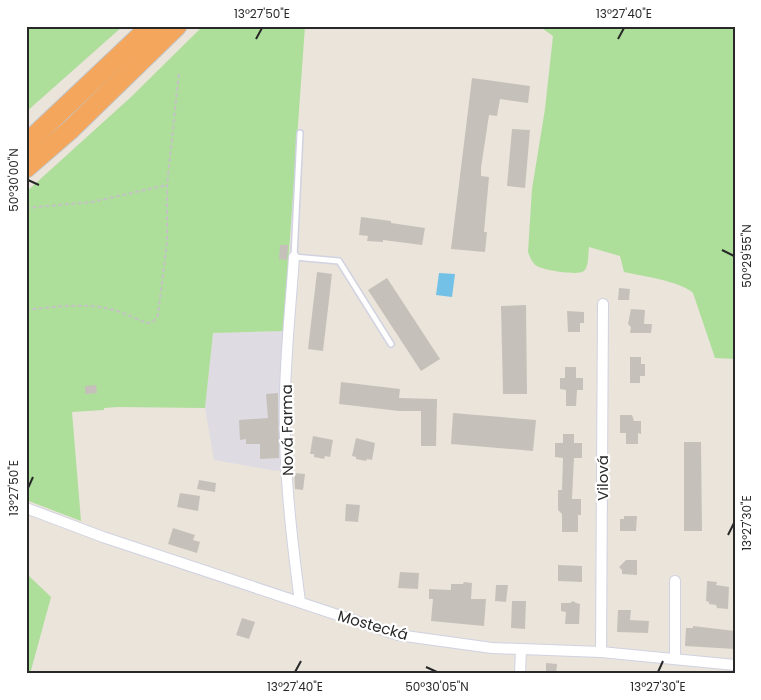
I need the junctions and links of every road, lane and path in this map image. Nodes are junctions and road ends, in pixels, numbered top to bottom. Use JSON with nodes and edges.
{"nodes":[{"id":1,"x":152,"y":26,"type":"edge"},
{"id":2,"x":177,"y":26,"type":"edge"},
{"id":3,"x":179,"y":72,"type":"dead end"},
{"id":4,"x":300,"y":133,"type":"dead end"},
{"id":5,"x":26,"y":144,"type":"edge"},
{"id":6,"x":26,"y":168,"type":"edge"},
{"id":7,"x":167,"y":185,"type":"junction"},
{"id":8,"x":26,"y":208,"type":"edge"},
{"id":9,"x":294,"y":257,"type":"junction"},
{"id":10,"x":604,"y":304,"type":"dead end"},
{"id":11,"x":26,"y":310,"type":"edge"},
{"id":12,"x":391,"y":344,"type":"dead end"},
{"id":13,"x":26,"y":508,"type":"edge"},
{"id":14,"x":675,"y":581,"type":"dead end"},
{"id":15,"x":300,"y":602,"type":"junction"},
{"id":16,"x":521,"y":649,"type":"junction"},
{"id":17,"x":601,"y":652,"type":"junction"},
{"id":18,"x":674,"y":659,"type":"junction"},
{"id":19,"x":735,"y":665,"type":"edge"},
{"id":20,"x":520,"y":674,"type":"edge"}],
"edges":[{"from":1,"to":5,"type":"highway"},
{"from":2,"to":6,"type":"highway"},
{"from":3,"to":7,"type":"path"},
{"from":4,"to":9,"type":"lane","name":"Nová Farma"},
{"from":7,"to":8,"type":"path"},
{"from":7,"to":11,"type":"path"},
{"from":9,"to":12,"type":"lane"},
{"from":9,"to":15,"type":"street","name":"Nová Farma"},
{"from":10,"to":17,"type":"street","name":"Vilová"},
{"from":13,"to":15,"type":"street","name":"Mostecká"},
{"from":14,"to":18,"type":"street"},
{"from":15,"to":16,"type":"street","name":"Mostecká"},
{"from":16,"to":17,"type":"street","name":"Mostecká"},
{"from":16,"to":20,"type":"street"},
{"from":17,"to":18,"type":"street","name":"Mostecká"},
{"from":18,"to":19,"type":"street","name":"Mostecká"}]}
